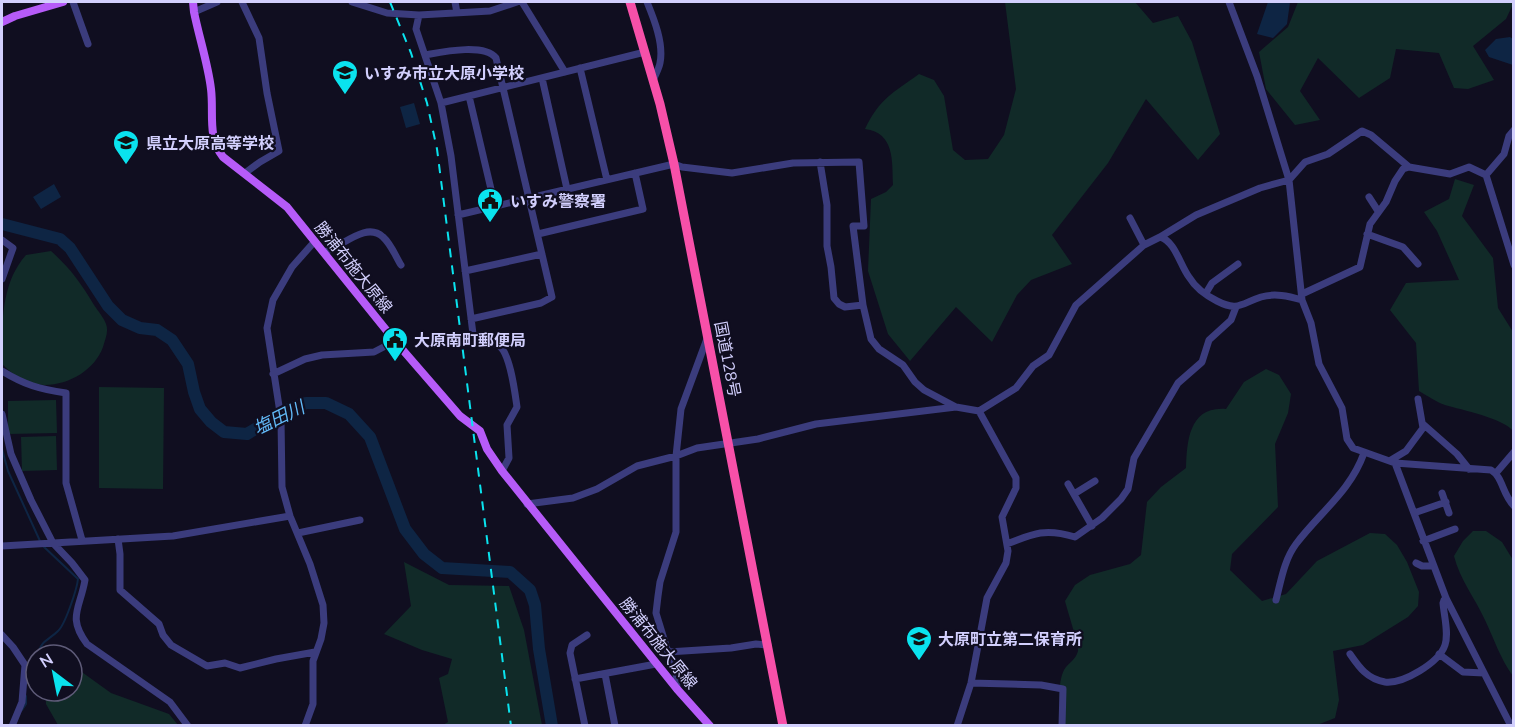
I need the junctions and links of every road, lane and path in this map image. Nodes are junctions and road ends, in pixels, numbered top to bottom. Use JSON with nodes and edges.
{"nodes":[{"id":1,"x":63,"y":2,"type":"edge"},
{"id":2,"x":73,"y":2,"type":"edge"},
{"id":3,"x":193,"y":2,"type":"edge"},
{"id":4,"x":217,"y":2,"type":"edge"},
{"id":5,"x":242,"y":2,"type":"edge"},
{"id":6,"x":352,"y":2,"type":"edge"},
{"id":7,"x":455,"y":2,"type":"edge"},
{"id":8,"x":517,"y":2,"type":"edge"},
{"id":9,"x":522,"y":2,"type":"edge"},
{"id":10,"x":630,"y":2,"type":"edge"},
{"id":11,"x":647,"y":2,"type":"edge"},
{"id":12,"x":1229,"y":2,"type":"edge"},
{"id":13,"x":194,"y":12,"type":"junction"},
{"id":14,"x":457,"y":13,"type":"junction"},
{"id":15,"x":419,"y":15,"type":"junction"},
{"id":16,"x":2,"y":22,"type":"edge"},
{"id":17,"x":88,"y":44,"type":"dead end"},
{"id":18,"x":645,"y":52,"type":"junction"},
{"id":19,"x":425,"y":55,"type":"junction"},
{"id":20,"x":580,"y":68,"type":"junction"},
{"id":21,"x":565,"y":72,"type":"junction"},
{"id":22,"x":542,"y":78,"type":"junction"},
{"id":23,"x":653,"y":81,"type":"junction"},
{"id":24,"x":504,"y":87,"type":"junction"},
{"id":25,"x":469,"y":96,"type":"junction"},
{"id":26,"x":441,"y":103,"type":"junction"},
{"id":27,"x":1514,"y":130,"type":"edge"},
{"id":28,"x":820,"y":162,"type":"junction"},
{"id":29,"x":674,"y":164,"type":"junction"},
{"id":30,"x":1409,"y":167,"type":"junction"},
{"id":31,"x":635,"y":173,"type":"junction"},
{"id":32,"x":245,"y":174,"type":"junction"},
{"id":33,"x":1486,"y":175,"type":"junction"},
{"id":34,"x":607,"y":180,"type":"junction"},
{"id":35,"x":1289,"y":180,"type":"junction"},
{"id":36,"x":567,"y":189,"type":"junction"},
{"id":37,"x":1369,"y":197,"type":"dead end"},
{"id":38,"x":529,"y":198,"type":"junction"},
{"id":39,"x":495,"y":206,"type":"junction"},
{"id":40,"x":1378,"y":211,"type":"junction"},
{"id":41,"x":458,"y":215,"type":"junction"},
{"id":42,"x":1130,"y":218,"type":"dead end"},
{"id":43,"x":538,"y":234,"type":"junction"},
{"id":44,"x":1367,"y":234,"type":"junction"},
{"id":45,"x":1160,"y":237,"type":"junction"},
{"id":46,"x":2,"y":240,"type":"edge"},
{"id":47,"x":315,"y":241,"type":"junction"},
{"id":48,"x":1144,"y":245,"type":"junction"},
{"id":49,"x":324,"y":252,"type":"junction"},
{"id":50,"x":542,"y":254,"type":"junction"},
{"id":51,"x":1238,"y":264,"type":"dead end"},
{"id":52,"x":1418,"y":264,"type":"dead end"},
{"id":53,"x":401,"y":265,"type":"dead end"},
{"id":54,"x":1514,"y":265,"type":"edge"},
{"id":55,"x":465,"y":271,"type":"junction"},
{"id":56,"x":2,"y":279,"type":"edge"},
{"id":57,"x":1206,"y":293,"type":"junction"},
{"id":58,"x":1302,"y":297,"type":"junction"},
{"id":59,"x":863,"y":305,"type":"junction"},
{"id":60,"x":1236,"y":307,"type":"junction"},
{"id":61,"x":471,"y":319,"type":"junction"},
{"id":62,"x":709,"y":334,"type":"junction"},
{"id":63,"x":395,"y":341,"type":"junction"},
{"id":64,"x":2,"y":370,"type":"edge"},
{"id":65,"x":273,"y":374,"type":"junction"},
{"id":66,"x":1418,"y":399,"type":"dead end"},
{"id":67,"x":956,"y":407,"type":"junction"},
{"id":68,"x":979,"y":411,"type":"junction"},
{"id":69,"x":2,"y":414,"type":"edge"},
{"id":70,"x":1423,"y":424,"type":"junction"},
{"id":71,"x":729,"y":442,"type":"junction"},
{"id":72,"x":1514,"y":452,"type":"edge"},
{"id":73,"x":1365,"y":453,"type":"junction"},
{"id":74,"x":676,"y":456,"type":"junction"},
{"id":75,"x":1392,"y":462,"type":"junction"},
{"id":76,"x":1469,"y":469,"type":"junction"},
{"id":77,"x":502,"y":471,"type":"junction"},
{"id":78,"x":1496,"y":473,"type":"junction"},
{"id":79,"x":1095,"y":481,"type":"dead end"},
{"id":80,"x":1068,"y":484,"type":"dead end"},
{"id":81,"x":1442,"y":493,"type":"dead end"},
{"id":82,"x":1074,"y":494,"type":"junction"},
{"id":83,"x":1446,"y":502,"type":"junction"},
{"id":84,"x":527,"y":504,"type":"junction"},
{"id":85,"x":1514,"y":506,"type":"edge"},
{"id":86,"x":1414,"y":513,"type":"junction"},
{"id":87,"x":1449,"y":513,"type":"dead end"},
{"id":88,"x":290,"y":516,"type":"junction"},
{"id":89,"x":360,"y":520,"type":"dead end"},
{"id":90,"x":1092,"y":526,"type":"junction"},
{"id":91,"x":1455,"y":529,"type":"dead end"},
{"id":92,"x":298,"y":533,"type":"junction"},
{"id":93,"x":118,"y":539,"type":"junction"},
{"id":94,"x":82,"y":540,"type":"junction"},
{"id":95,"x":1423,"y":542,"type":"junction"},
{"id":96,"x":53,"y":543,"type":"junction"},
{"id":97,"x":1007,"y":544,"type":"junction"},
{"id":98,"x":2,"y":546,"type":"edge"},
{"id":99,"x":1416,"y":563,"type":"dead end"},
{"id":100,"x":1433,"y":566,"type":"junction"},
{"id":101,"x":1446,"y":598,"type":"junction"},
{"id":102,"x":1276,"y":600,"type":"dead end"},
{"id":103,"x":2,"y":634,"type":"edge"},
{"id":104,"x":587,"y":635,"type":"dead end"},
{"id":105,"x":768,"y":645,"type":"junction"},
{"id":106,"x":315,"y":652,"type":"junction"},
{"id":107,"x":668,"y":652,"type":"junction"},
{"id":108,"x":1350,"y":654,"type":"dead end"},
{"id":109,"x":1439,"y":654,"type":"junction"},
{"id":110,"x":656,"y":664,"type":"junction"},
{"id":111,"x":1484,"y":673,"type":"junction"},
{"id":112,"x":604,"y":674,"type":"junction"},
{"id":113,"x":575,"y":679,"type":"junction"},
{"id":114,"x":971,"y":683,"type":"junction"},
{"id":115,"x":677,"y":689,"type":"junction"},
{"id":116,"x":12,"y":726,"type":"edge"},
{"id":117,"x":188,"y":726,"type":"edge"},
{"id":118,"x":305,"y":726,"type":"edge"},
{"id":119,"x":585,"y":726,"type":"edge"},
{"id":120,"x":615,"y":726,"type":"edge"},
{"id":121,"x":710,"y":726,"type":"edge"},
{"id":122,"x":783,"y":726,"type":"edge"},
{"id":123,"x":957,"y":726,"type":"edge"},
{"id":124,"x":1062,"y":726,"type":"edge"},
{"id":125,"x":1511,"y":726,"type":"edge"}],
"edges":[{"from":1,"to":16,"type":"main road"},
{"from":2,"to":17,"type":"street"},
{"from":3,"to":13,"type":"main road","name":"勝浦布施大原線"},
{"from":4,"to":13,"type":"street"},
{"from":5,"to":32,"type":"street"},
{"from":6,"to":15,"type":"street"},
{"from":7,"to":14,"type":"street"},
{"from":8,"to":14,"type":"street"},
{"from":9,"to":21,"type":"street"},
{"from":10,"to":18,"type":"highway","name":"国道128号"},
{"from":11,"to":23,"type":"street"},
{"from":12,"to":35,"type":"street"},
{"from":13,"to":32,"type":"main road","name":"勝浦布施大原線"},
{"from":14,"to":15,"type":"street"},
{"from":15,"to":19,"type":"street"},
{"from":18,"to":20,"type":"street"},
{"from":18,"to":23,"type":"highway","name":"国道128号"},
{"from":19,"to":24,"type":"street"},
{"from":19,"to":26,"type":"street"},
{"from":20,"to":21,"type":"street"},
{"from":20,"to":34,"type":"street"},
{"from":21,"to":22,"type":"street"},
{"from":22,"to":24,"type":"street"},
{"from":22,"to":36,"type":"street"},
{"from":23,"to":29,"type":"highway","name":"国道128号"},
{"from":24,"to":25,"type":"street"},
{"from":24,"to":38,"type":"street"},
{"from":25,"to":26,"type":"street"},
{"from":25,"to":39,"type":"street"},
{"from":26,"to":41,"type":"street"},
{"from":27,"to":33,"type":"street"},
{"from":28,"to":29,"type":"street"},
{"from":28,"to":59,"type":"street"},
{"from":28,"to":59,"type":"street"},
{"from":29,"to":31,"type":"street"},
{"from":29,"to":62,"type":"highway","name":"国道128号"},
{"from":30,"to":33,"type":"street"},
{"from":30,"to":35,"type":"street"},
{"from":30,"to":40,"type":"street"},
{"from":31,"to":34,"type":"street"},
{"from":31,"to":43,"type":"street"},
{"from":32,"to":47,"type":"main road","name":"勝浦布施大原線"},
{"from":33,"to":54,"type":"street"},
{"from":34,"to":36,"type":"street"},
{"from":35,"to":45,"type":"street"},
{"from":35,"to":58,"type":"street"},
{"from":36,"to":38,"type":"street"},
{"from":37,"to":40,"type":"street"},
{"from":38,"to":39,"type":"street"},
{"from":38,"to":43,"type":"street"},
{"from":39,"to":41,"type":"street"},
{"from":40,"to":44,"type":"street"},
{"from":41,"to":55,"type":"street"},
{"from":42,"to":48,"type":"street"},
{"from":43,"to":50,"type":"street"},
{"from":44,"to":52,"type":"street"},
{"from":44,"to":58,"type":"street"},
{"from":45,"to":48,"type":"street"},
{"from":45,"to":57,"type":"street"},
{"from":46,"to":56,"type":"street"},
{"from":47,"to":49,"type":"main road","name":"勝浦布施大原線"},
{"from":47,"to":65,"type":"street"},
{"from":48,"to":68,"type":"street"},
{"from":49,"to":53,"type":"street"},
{"from":49,"to":63,"type":"main road","name":"勝浦布施大原線"},
{"from":50,"to":55,"type":"street"},
{"from":50,"to":61,"type":"street"},
{"from":51,"to":57,"type":"street"},
{"from":55,"to":61,"type":"street"},
{"from":57,"to":60,"type":"street"},
{"from":58,"to":60,"type":"street"},
{"from":58,"to":73,"type":"street"},
{"from":59,"to":67,"type":"street"},
{"from":60,"to":90,"type":"street"},
{"from":61,"to":77,"type":"street"},
{"from":62,"to":71,"type":"highway","name":"国道128号"},
{"from":62,"to":74,"type":"street"},
{"from":63,"to":65,"type":"street"},
{"from":63,"to":77,"type":"main road","name":"勝浦布施大原線"},
{"from":64,"to":94,"type":"street"},
{"from":65,"to":88,"type":"street"},
{"from":66,"to":70,"type":"street"},
{"from":67,"to":68,"type":"street"},
{"from":67,"to":71,"type":"street"},
{"from":68,"to":97,"type":"street"},
{"from":69,"to":96,"type":"street"},
{"from":70,"to":75,"type":"street"},
{"from":70,"to":76,"type":"street"},
{"from":71,"to":74,"type":"street"},
{"from":71,"to":105,"type":"highway","name":"国道128号"},
{"from":72,"to":78,"type":"street"},
{"from":73,"to":75,"type":"street"},
{"from":73,"to":102,"type":"street"},
{"from":74,"to":84,"type":"street"},
{"from":74,"to":107,"type":"street"},
{"from":75,"to":76,"type":"street"},
{"from":75,"to":86,"type":"street"},
{"from":76,"to":78,"type":"street"},
{"from":77,"to":84,"type":"main road","name":"勝浦布施大原線"},
{"from":78,"to":85,"type":"street"},
{"from":79,"to":82,"type":"street"},
{"from":80,"to":82,"type":"street"},
{"from":81,"to":83,"type":"street"},
{"from":82,"to":90,"type":"street"},
{"from":83,"to":86,"type":"street"},
{"from":83,"to":87,"type":"street"},
{"from":84,"to":110,"type":"main road","name":"勝浦布施大原線"},
{"from":86,"to":95,"type":"street"},
{"from":88,"to":92,"type":"street"},
{"from":88,"to":93,"type":"street"},
{"from":89,"to":92,"type":"street"},
{"from":90,"to":97,"type":"street"},
{"from":91,"to":95,"type":"street"},
{"from":92,"to":106,"type":"street"},
{"from":93,"to":94,"type":"street"},
{"from":93,"to":106,"type":"street"},
{"from":94,"to":96,"type":"street"},
{"from":95,"to":100,"type":"street"},
{"from":96,"to":98,"type":"street"},
{"from":96,"to":117,"type":"street"},
{"from":97,"to":114,"type":"street"},
{"from":99,"to":100,"type":"street"},
{"from":100,"to":101,"type":"street"},
{"from":101,"to":109,"type":"street"},
{"from":101,"to":111,"type":"street"},
{"from":103,"to":116,"type":"street"},
{"from":104,"to":113,"type":"street"},
{"from":105,"to":107,"type":"street"},
{"from":105,"to":122,"type":"highway","name":"国道128号"},
{"from":106,"to":118,"type":"street"},
{"from":107,"to":115,"type":"street"},
{"from":108,"to":109,"type":"street"},
{"from":109,"to":111,"type":"street"},
{"from":110,"to":112,"type":"street"},
{"from":110,"to":115,"type":"main road","name":"勝浦布施大原線"},
{"from":111,"to":125,"type":"street"},
{"from":112,"to":113,"type":"street"},
{"from":112,"to":120,"type":"street"},
{"from":113,"to":119,"type":"street"},
{"from":114,"to":123,"type":"street"},
{"from":114,"to":124,"type":"street"},
{"from":115,"to":121,"type":"main road","name":"勝浦布施大原線"}]}
